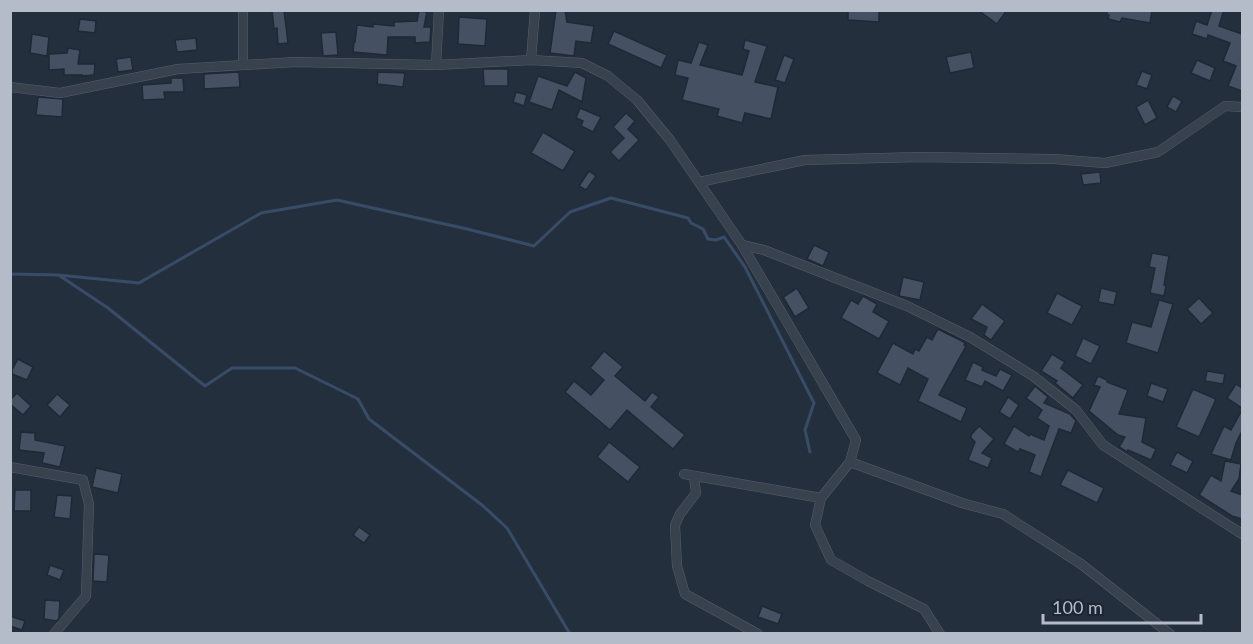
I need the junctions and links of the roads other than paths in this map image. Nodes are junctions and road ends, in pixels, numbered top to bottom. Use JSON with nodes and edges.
{"nodes":[{"id":1,"x":243,"y":10,"type":"edge"},
{"id":2,"x":439,"y":10,"type":"edge"},
{"id":3,"x":535,"y":10,"type":"edge"},
{"id":4,"x":531,"y":60,"type":"junction"},
{"id":5,"x":243,"y":65,"type":"junction"},
{"id":6,"x":436,"y":65,"type":"junction"},
{"id":7,"x":10,"y":87,"type":"edge"},
{"id":8,"x":1242,"y":107,"type":"edge"},
{"id":9,"x":699,"y":182,"type":"junction"},
{"id":10,"x":742,"y":245,"type":"junction"},
{"id":11,"x":850,"y":462,"type":"junction"},
{"id":12,"x":10,"y":467,"type":"edge"},
{"id":13,"x":821,"y":498,"type":"junction"},
{"id":14,"x":1242,"y":534,"type":"edge"},
{"id":15,"x":54,"y":633,"type":"edge"},
{"id":16,"x":758,"y":633,"type":"edge"},
{"id":17,"x":940,"y":633,"type":"edge"},
{"id":18,"x":1170,"y":633,"type":"edge"}],
"edges":[{"from":1,"to":5,"type":"street"},
{"from":2,"to":6,"type":"street"},
{"from":3,"to":4,"type":"street"},
{"from":4,"to":6,"type":"street"},
{"from":4,"to":9,"type":"street"},
{"from":5,"to":6,"type":"street"},
{"from":5,"to":7,"type":"street"},
{"from":8,"to":9,"type":"street"},
{"from":9,"to":10,"type":"street"},
{"from":10,"to":11,"type":"street"},
{"from":10,"to":14,"type":"street"},
{"from":11,"to":13,"type":"street"},
{"from":11,"to":18,"type":"street"},
{"from":12,"to":15,"type":"street"},
{"from":13,"to":16,"type":"street"},
{"from":13,"to":17,"type":"street"}]}
